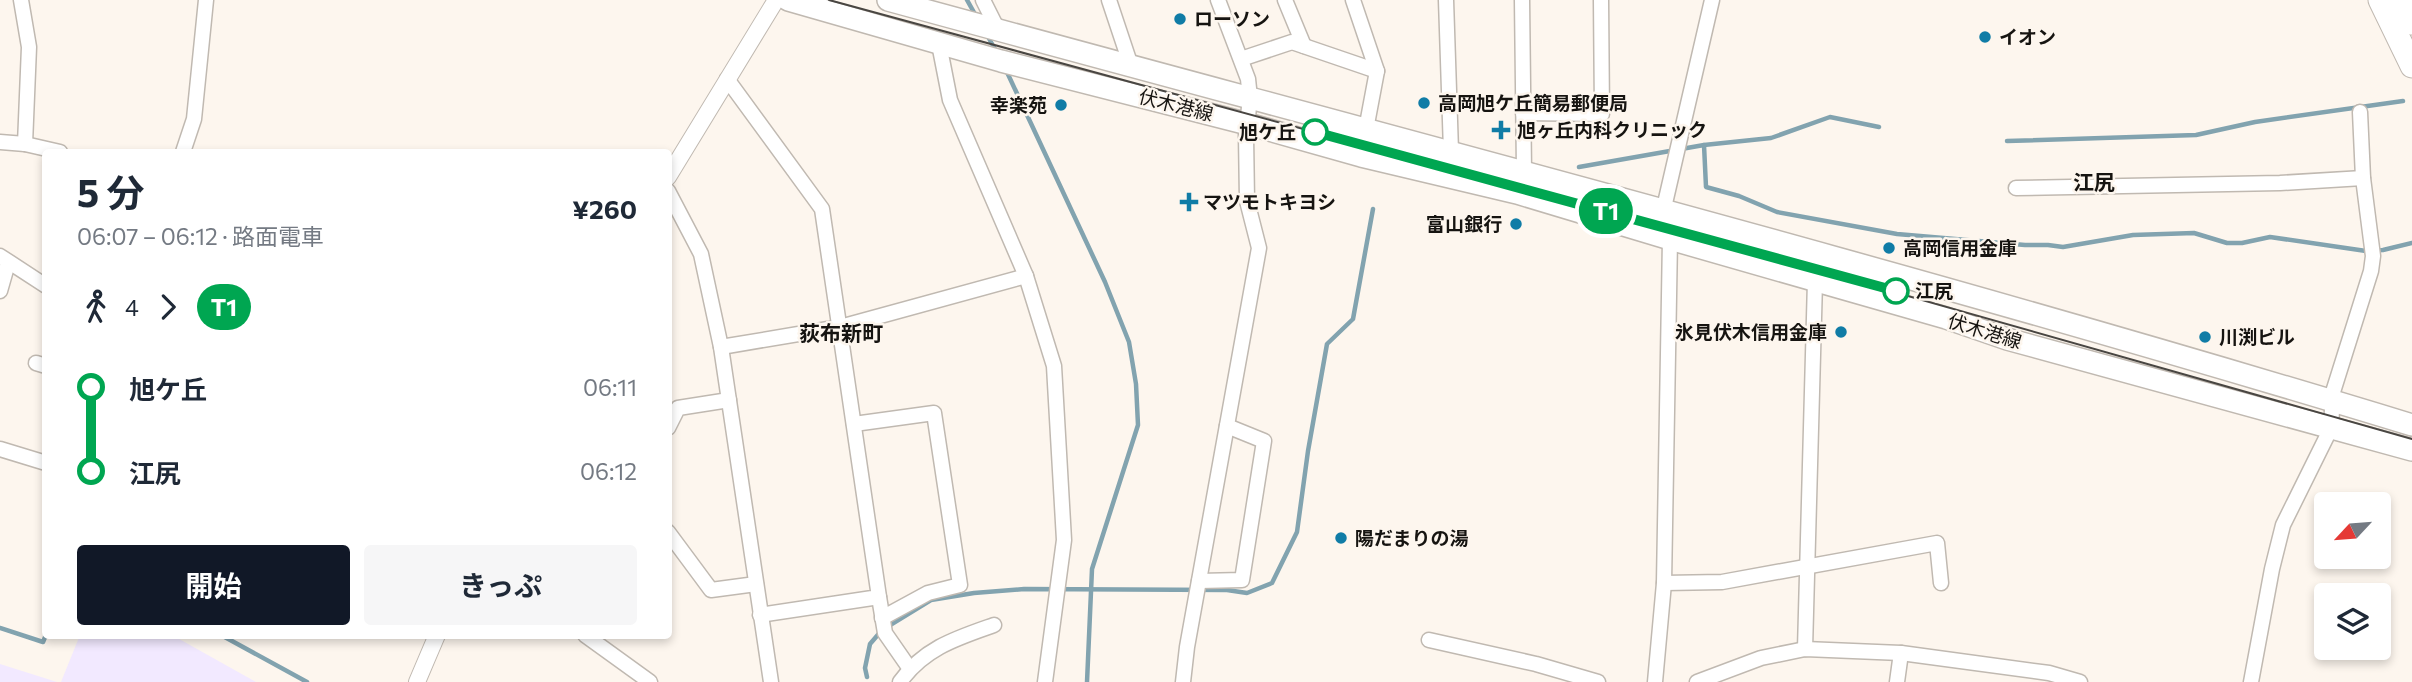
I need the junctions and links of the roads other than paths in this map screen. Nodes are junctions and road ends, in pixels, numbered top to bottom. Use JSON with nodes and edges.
{"nodes":[{"id":1,"x":21,"y":0,"type":"edge"},
{"id":2,"x":206,"y":0,"type":"edge"},
{"id":3,"x":776,"y":0,"type":"edge"},
{"id":4,"x":788,"y":0,"type":"edge"},
{"id":5,"x":888,"y":0,"type":"edge"},
{"id":6,"x":983,"y":0,"type":"edge"},
{"id":7,"x":1109,"y":0,"type":"edge"},
{"id":8,"x":1218,"y":0,"type":"edge"},
{"id":9,"x":1285,"y":0,"type":"edge"},
{"id":10,"x":1353,"y":0,"type":"edge"},
{"id":11,"x":1447,"y":0,"type":"edge"},
{"id":12,"x":1522,"y":0,"type":"edge"},
{"id":13,"x":1601,"y":0,"type":"edge"},
{"id":14,"x":1712,"y":0,"type":"edge"},
{"id":15,"x":2380,"y":0,"type":"edge"},
{"id":16,"x":2400,"y":0,"type":"edge"},
{"id":17,"x":2412,"y":23,"type":"edge"},
{"id":18,"x":998,"y":30,"type":"junction"},
{"id":19,"x":939,"y":44,"type":"junction"},
{"id":20,"x":1304,"y":46,"type":"junction"},
{"id":21,"x":1241,"y":59,"type":"junction"},
{"id":22,"x":1131,"y":66,"type":"junction"},
{"id":23,"x":2412,"y":66,"type":"edge"},
{"id":24,"x":1377,"y":71,"type":"junction"},
{"id":25,"x":727,"y":79,"type":"junction"},
{"id":26,"x":1251,"y":98,"type":"junction"},
{"id":27,"x":2360,"y":112,"type":"dead end"},
{"id":28,"x":1523,"y":113,"type":"junction"},
{"id":29,"x":1248,"y":124,"type":"junction"},
{"id":30,"x":1367,"y":131,"type":"junction"},
{"id":31,"x":0,"y":142,"type":"edge"},
{"id":32,"x":25,"y":144,"type":"junction"},
{"id":33,"x":47,"y":149,"type":"edge"},
{"id":34,"x":185,"y":149,"type":"edge"},
{"id":35,"x":1451,"y":151,"type":"junction"},
{"id":36,"x":1361,"y":156,"type":"junction"},
{"id":37,"x":672,"y":170,"type":"edge"},
{"id":38,"x":1524,"y":171,"type":"junction"},
{"id":39,"x":2363,"y":178,"type":"junction"},
{"id":40,"x":2016,"y":188,"type":"dead end"},
{"id":41,"x":672,"y":199,"type":"edge"},
{"id":42,"x":1663,"y":212,"type":"junction"},
{"id":43,"x":1670,"y":239,"type":"junction"},
{"id":44,"x":4,"y":259,"type":"edge"},
{"id":45,"x":1026,"y":276,"type":"junction"},
{"id":46,"x":1815,"y":281,"type":"junction"},
{"id":47,"x":42,"y":283,"type":"edge"},
{"id":48,"x":0,"y":292,"type":"edge"},
{"id":49,"x":840,"y":327,"type":"junction"},
{"id":50,"x":722,"y":347,"type":"junction"},
{"id":51,"x":729,"y":400,"type":"junction"},
{"id":52,"x":2333,"y":401,"type":"junction"},
{"id":53,"x":672,"y":420,"type":"edge"},
{"id":54,"x":854,"y":424,"type":"junction"},
{"id":55,"x":2412,"y":425,"type":"edge"},
{"id":56,"x":1227,"y":426,"type":"junction"},
{"id":57,"x":2331,"y":428,"type":"junction"},
{"id":58,"x":0,"y":449,"type":"edge"},
{"id":59,"x":2412,"y":450,"type":"edge"},
{"id":60,"x":42,"y":462,"type":"edge"},
{"id":61,"x":672,"y":537,"type":"edge"},
{"id":62,"x":1807,"y":567,"type":"junction"},
{"id":63,"x":1199,"y":581,"type":"junction"},
{"id":64,"x":1664,"y":583,"type":"junction"},
{"id":65,"x":1941,"y":583,"type":"dead end"},
{"id":66,"x":756,"y":584,"type":"junction"},
{"id":67,"x":879,"y":597,"type":"junction"},
{"id":68,"x":760,"y":615,"type":"junction"},
{"id":69,"x":882,"y":618,"type":"junction"},
{"id":70,"x":994,"y":625,"type":"dead end"},
{"id":71,"x":435,"y":639,"type":"edge"},
{"id":72,"x":591,"y":639,"type":"edge"},
{"id":73,"x":1429,"y":640,"type":"dead end"},
{"id":74,"x":1805,"y":649,"type":"junction"},
{"id":75,"x":1901,"y":653,"type":"junction"},
{"id":76,"x":910,"y":669,"type":"junction"},
{"id":77,"x":417,"y":682,"type":"edge"},
{"id":78,"x":650,"y":682,"type":"edge"},
{"id":79,"x":771,"y":682,"type":"edge"},
{"id":80,"x":900,"y":682,"type":"edge"},
{"id":81,"x":1045,"y":682,"type":"edge"},
{"id":82,"x":1184,"y":682,"type":"edge"},
{"id":83,"x":1598,"y":682,"type":"edge"},
{"id":84,"x":1655,"y":682,"type":"edge"},
{"id":85,"x":1697,"y":682,"type":"edge"},
{"id":86,"x":1897,"y":682,"type":"edge"},
{"id":87,"x":2080,"y":682,"type":"edge"},
{"id":88,"x":2251,"y":682,"type":"edge"}],
"edges":[{"from":1,"to":32,"type":"street"},
{"from":2,"to":34,"type":"street"},
{"from":3,"to":25,"type":"street"},
{"from":4,"to":19,"type":"main road","name":"伏木港線"},
{"from":5,"to":18,"type":"main road","name":"伏木港線"},
{"from":6,"to":18,"type":"street"},
{"from":7,"to":22,"type":"street"},
{"from":8,"to":21,"type":"street"},
{"from":9,"to":20,"type":"street"},
{"from":10,"to":24,"type":"street"},
{"from":11,"to":35,"type":"street"},
{"from":12,"to":28,"type":"street"},
{"from":13,"to":28,"type":"street"},
{"from":14,"to":42,"type":"street"},
{"from":15,"to":23,"type":"highway"},
{"from":16,"to":17,"type":"highway"},
{"from":18,"to":22,"type":"main road","name":"伏木港線"},
{"from":19,"to":29,"type":"main road","name":"伏木港線"},
{"from":19,"to":45,"type":"street"},
{"from":20,"to":21,"type":"street"},
{"from":20,"to":24,"type":"street"},
{"from":21,"to":26,"type":"street"},
{"from":22,"to":26,"type":"main road","name":"伏木港線"},
{"from":24,"to":30,"type":"street"},
{"from":25,"to":37,"type":"street"},
{"from":25,"to":49,"type":"street"},
{"from":26,"to":29,"type":"street"},
{"from":26,"to":30,"type":"main road","name":"伏木港線"},
{"from":27,"to":39,"type":"street"},
{"from":28,"to":38,"type":"street"},
{"from":29,"to":36,"type":"main road","name":"伏木港線"},
{"from":29,"to":56,"type":"street"},
{"from":30,"to":35,"type":"main road","name":"伏木港線"},
{"from":30,"to":36,"type":"street"},
{"from":31,"to":32,"type":"street"},
{"from":32,"to":33,"type":"street"},
{"from":35,"to":38,"type":"main road","name":"伏木港線"},
{"from":36,"to":43,"type":"main road","name":"伏木港線"},
{"from":38,"to":42,"type":"main road","name":"伏木港線"},
{"from":39,"to":40,"type":"street"},
{"from":39,"to":52,"type":"street"},
{"from":41,"to":50,"type":"street"},
{"from":42,"to":43,"type":"street"},
{"from":42,"to":52,"type":"main road","name":"伏木港線"},
{"from":43,"to":46,"type":"main road","name":"伏木港線"},
{"from":43,"to":64,"type":"street"},
{"from":44,"to":47,"type":"street"},
{"from":44,"to":48,"type":"street"},
{"from":45,"to":49,"type":"street"},
{"from":45,"to":81,"type":"street"},
{"from":46,"to":57,"type":"main road","name":"伏木港線"},
{"from":46,"to":62,"type":"street"},
{"from":49,"to":50,"type":"street"},
{"from":49,"to":54,"type":"street"},
{"from":50,"to":51,"type":"street"},
{"from":51,"to":53,"type":"street"},
{"from":51,"to":66,"type":"street"},
{"from":52,"to":55,"type":"main road","name":"伏木港線"},
{"from":52,"to":57,"type":"street"},
{"from":54,"to":67,"type":"street"},
{"from":54,"to":69,"type":"street"},
{"from":56,"to":63,"type":"street"},
{"from":56,"to":63,"type":"street"},
{"from":57,"to":59,"type":"main road","name":"伏木港線"},
{"from":57,"to":88,"type":"street"},
{"from":58,"to":60,"type":"street"},
{"from":61,"to":66,"type":"street"},
{"from":62,"to":64,"type":"street"},
{"from":62,"to":65,"type":"street"},
{"from":62,"to":74,"type":"street"},
{"from":63,"to":82,"type":"street"},
{"from":64,"to":84,"type":"street"},
{"from":66,"to":68,"type":"street"},
{"from":67,"to":68,"type":"street"},
{"from":67,"to":69,"type":"street"},
{"from":68,"to":79,"type":"street"},
{"from":69,"to":76,"type":"street"},
{"from":70,"to":76,"type":"street"},
{"from":71,"to":77,"type":"street"},
{"from":72,"to":78,"type":"street"},
{"from":73,"to":83,"type":"street"},
{"from":74,"to":75,"type":"street"},
{"from":74,"to":85,"type":"street"},
{"from":75,"to":86,"type":"street"},
{"from":75,"to":87,"type":"street"},
{"from":76,"to":80,"type":"street"}]}
